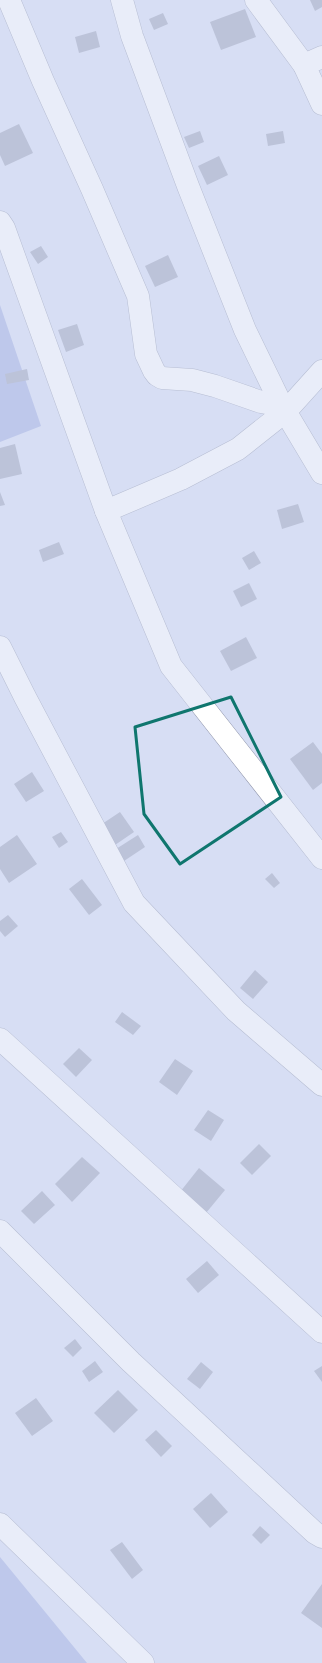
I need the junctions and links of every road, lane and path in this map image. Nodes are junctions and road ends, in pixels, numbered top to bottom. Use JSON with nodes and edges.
{"nodes":[{"id":1,"x":9,"y":0,"type":"edge"},
{"id":2,"x":122,"y":0,"type":"edge"},
{"id":3,"x":256,"y":0,"type":"edge"},
{"id":4,"x":313,"y":61,"type":"edge"},
{"id":5,"x":322,"y":104,"type":"edge"},
{"id":6,"x":1,"y":227,"type":"edge"},
{"id":7,"x":322,"y":371,"type":"edge"},
{"id":8,"x":284,"y":408,"type":"junction"},
{"id":9,"x":322,"y":473,"type":"edge"},
{"id":10,"x":106,"y":510,"type":"junction"},
{"id":11,"x":0,"y":647,"type":"edge"},
{"id":12,"x":322,"y":858,"type":"edge"},
{"id":13,"x":0,"y":1039,"type":"edge"},
{"id":14,"x":322,"y":1085,"type":"edge"},
{"id":15,"x":0,"y":1231,"type":"edge"},
{"id":16,"x":322,"y":1332,"type":"edge"},
{"id":17,"x":0,"y":1524,"type":"edge"},
{"id":18,"x":322,"y":1537,"type":"edge"},
{"id":19,"x":143,"y":1663,"type":"edge"}],
"edges":[{"from":1,"to":8,"type":"street"},
{"from":2,"to":8,"type":"street"},
{"from":3,"to":4,"type":"street"},
{"from":4,"to":5,"type":"street"},
{"from":6,"to":10,"type":"street"},
{"from":7,"to":8,"type":"street"},
{"from":8,"to":9,"type":"street"},
{"from":8,"to":10,"type":"street"},
{"from":10,"to":12,"type":"street"},
{"from":11,"to":14,"type":"street"},
{"from":13,"to":16,"type":"street"},
{"from":15,"to":18,"type":"street"},
{"from":17,"to":19,"type":"street"}]}
